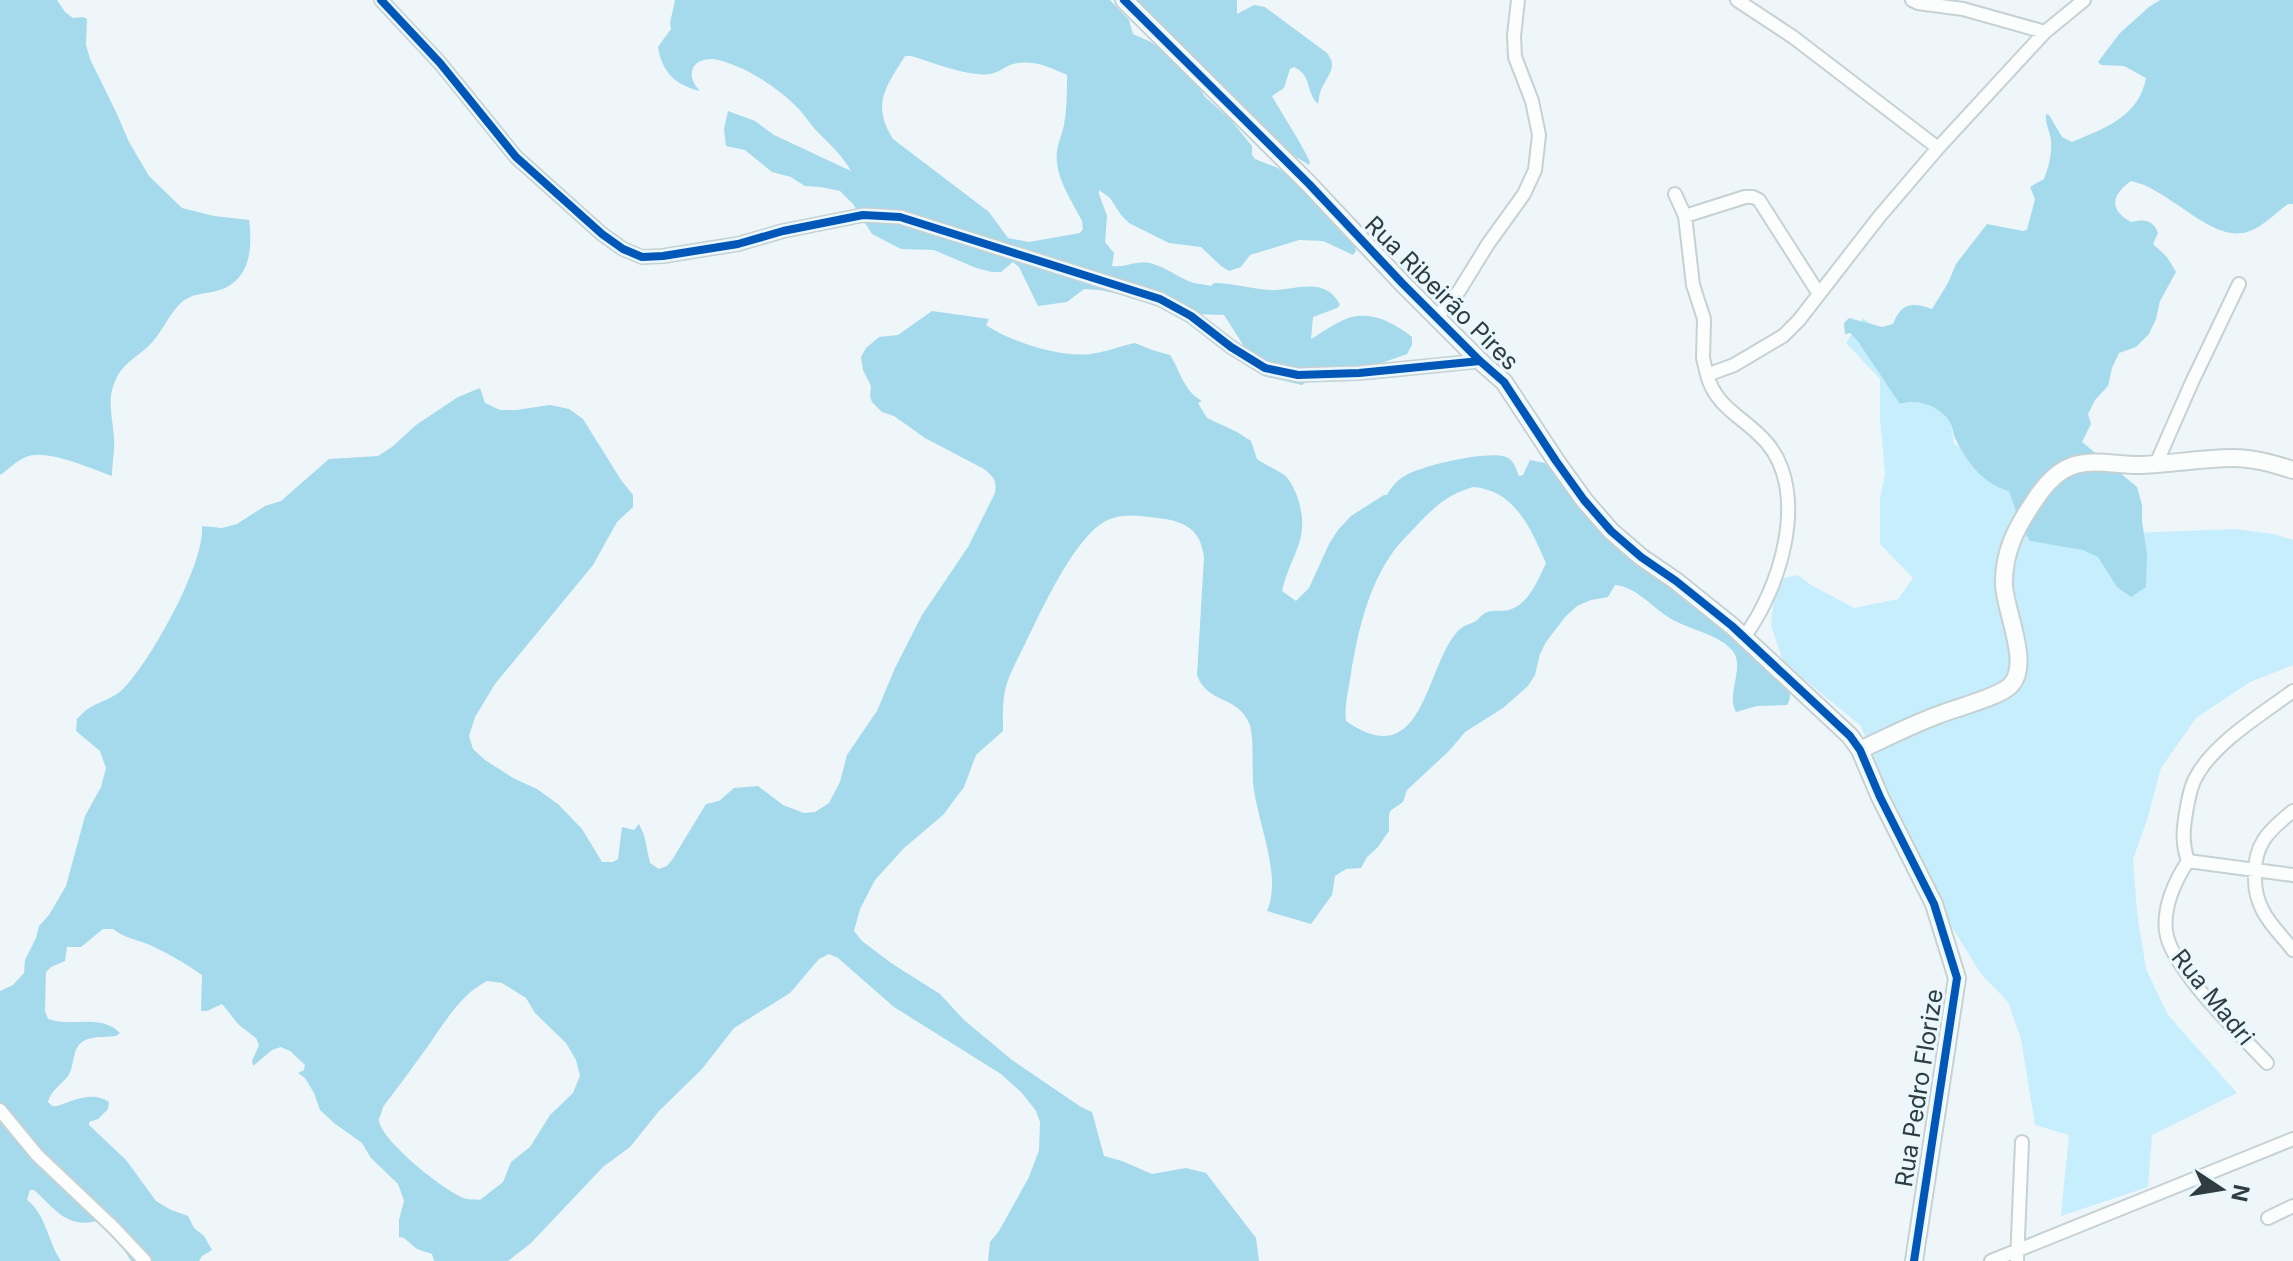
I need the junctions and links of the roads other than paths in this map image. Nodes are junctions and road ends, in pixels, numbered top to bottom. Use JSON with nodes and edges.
{"nodes":[{"id":1,"x":381,"y":0,"type":"edge"},
{"id":2,"x":1124,"y":0,"type":"edge"},
{"id":3,"x":1518,"y":0,"type":"edge"},
{"id":4,"x":1737,"y":0,"type":"edge"},
{"id":5,"x":1912,"y":0,"type":"edge"},
{"id":6,"x":2084,"y":0,"type":"edge"},
{"id":7,"x":2045,"y":32,"type":"junction"},
{"id":8,"x":1938,"y":148,"type":"junction"},
{"id":9,"x":1675,"y":194,"type":"dead end"},
{"id":10,"x":1685,"y":216,"type":"junction"},
{"id":11,"x":2239,"y":284,"type":"dead end"},
{"id":12,"x":1819,"y":294,"type":"junction"},
{"id":13,"x":1437,"y":317,"type":"junction"},
{"id":14,"x":1480,"y":361,"type":"junction"},
{"id":15,"x":1707,"y":375,"type":"junction"},
{"id":16,"x":2156,"y":464,"type":"junction"},
{"id":17,"x":2293,"y":470,"type":"edge"},
{"id":18,"x":1744,"y":637,"type":"junction"},
{"id":19,"x":2293,"y":691,"type":"edge"},
{"id":20,"x":1860,"y":750,"type":"junction"},
{"id":21,"x":2293,"y":811,"type":"edge"},
{"id":22,"x":2188,"y":861,"type":"junction"},
{"id":23,"x":2254,"y":871,"type":"junction"},
{"id":24,"x":2293,"y":875,"type":"edge"},
{"id":25,"x":2293,"y":950,"type":"edge"},
{"id":26,"x":2267,"y":1063,"type":"dead end"},
{"id":27,"x":0,"y":1110,"type":"edge"},
{"id":28,"x":2293,"y":1139,"type":"edge"},
{"id":29,"x":2022,"y":1142,"type":"dead end"},
{"id":30,"x":2293,"y":1206,"type":"edge"},
{"id":31,"x":2268,"y":1218,"type":"dead end"},
{"id":32,"x":2018,"y":1256,"type":"edge"},
{"id":33,"x":145,"y":1261,"type":"edge"},
{"id":34,"x":1914,"y":1261,"type":"edge"},
{"id":35,"x":1991,"y":1261,"type":"edge"}],
"edges":[{"from":1,"to":14,"type":"street"},
{"from":2,"to":13,"type":"street","name":"Rua Ribeirão Pires"},
{"from":3,"to":13,"type":"street"},
{"from":4,"to":8,"type":"street"},
{"from":5,"to":7,"type":"street"},
{"from":6,"to":7,"type":"street"},
{"from":7,"to":8,"type":"street"},
{"from":8,"to":12,"type":"street"},
{"from":9,"to":10,"type":"street"},
{"from":10,"to":12,"type":"street"},
{"from":10,"to":15,"type":"street"},
{"from":11,"to":16,"type":"street"},
{"from":12,"to":15,"type":"street"},
{"from":13,"to":14,"type":"street","name":"Rua Ribeirão Pires"},
{"from":14,"to":18,"type":"street","name":"Rua Ribeirão Pires"},
{"from":15,"to":18,"type":"street"},
{"from":16,"to":17,"type":"street"},
{"from":16,"to":20,"type":"street"},
{"from":18,"to":20,"type":"street","name":"Rua Ribeirão Pires"},
{"from":19,"to":22,"type":"street"},
{"from":20,"to":34,"type":"street","name":"Rua Pedro Florize"},
{"from":21,"to":23,"type":"street"},
{"from":22,"to":23,"type":"street"},
{"from":22,"to":26,"type":"street","name":"Rua Madri"},
{"from":23,"to":24,"type":"street"},
{"from":23,"to":25,"type":"street"},
{"from":27,"to":33,"type":"street"},
{"from":28,"to":32,"type":"street"},
{"from":29,"to":32,"type":"street"},
{"from":30,"to":31,"type":"street"},
{"from":32,"to":35,"type":"street"}]}
